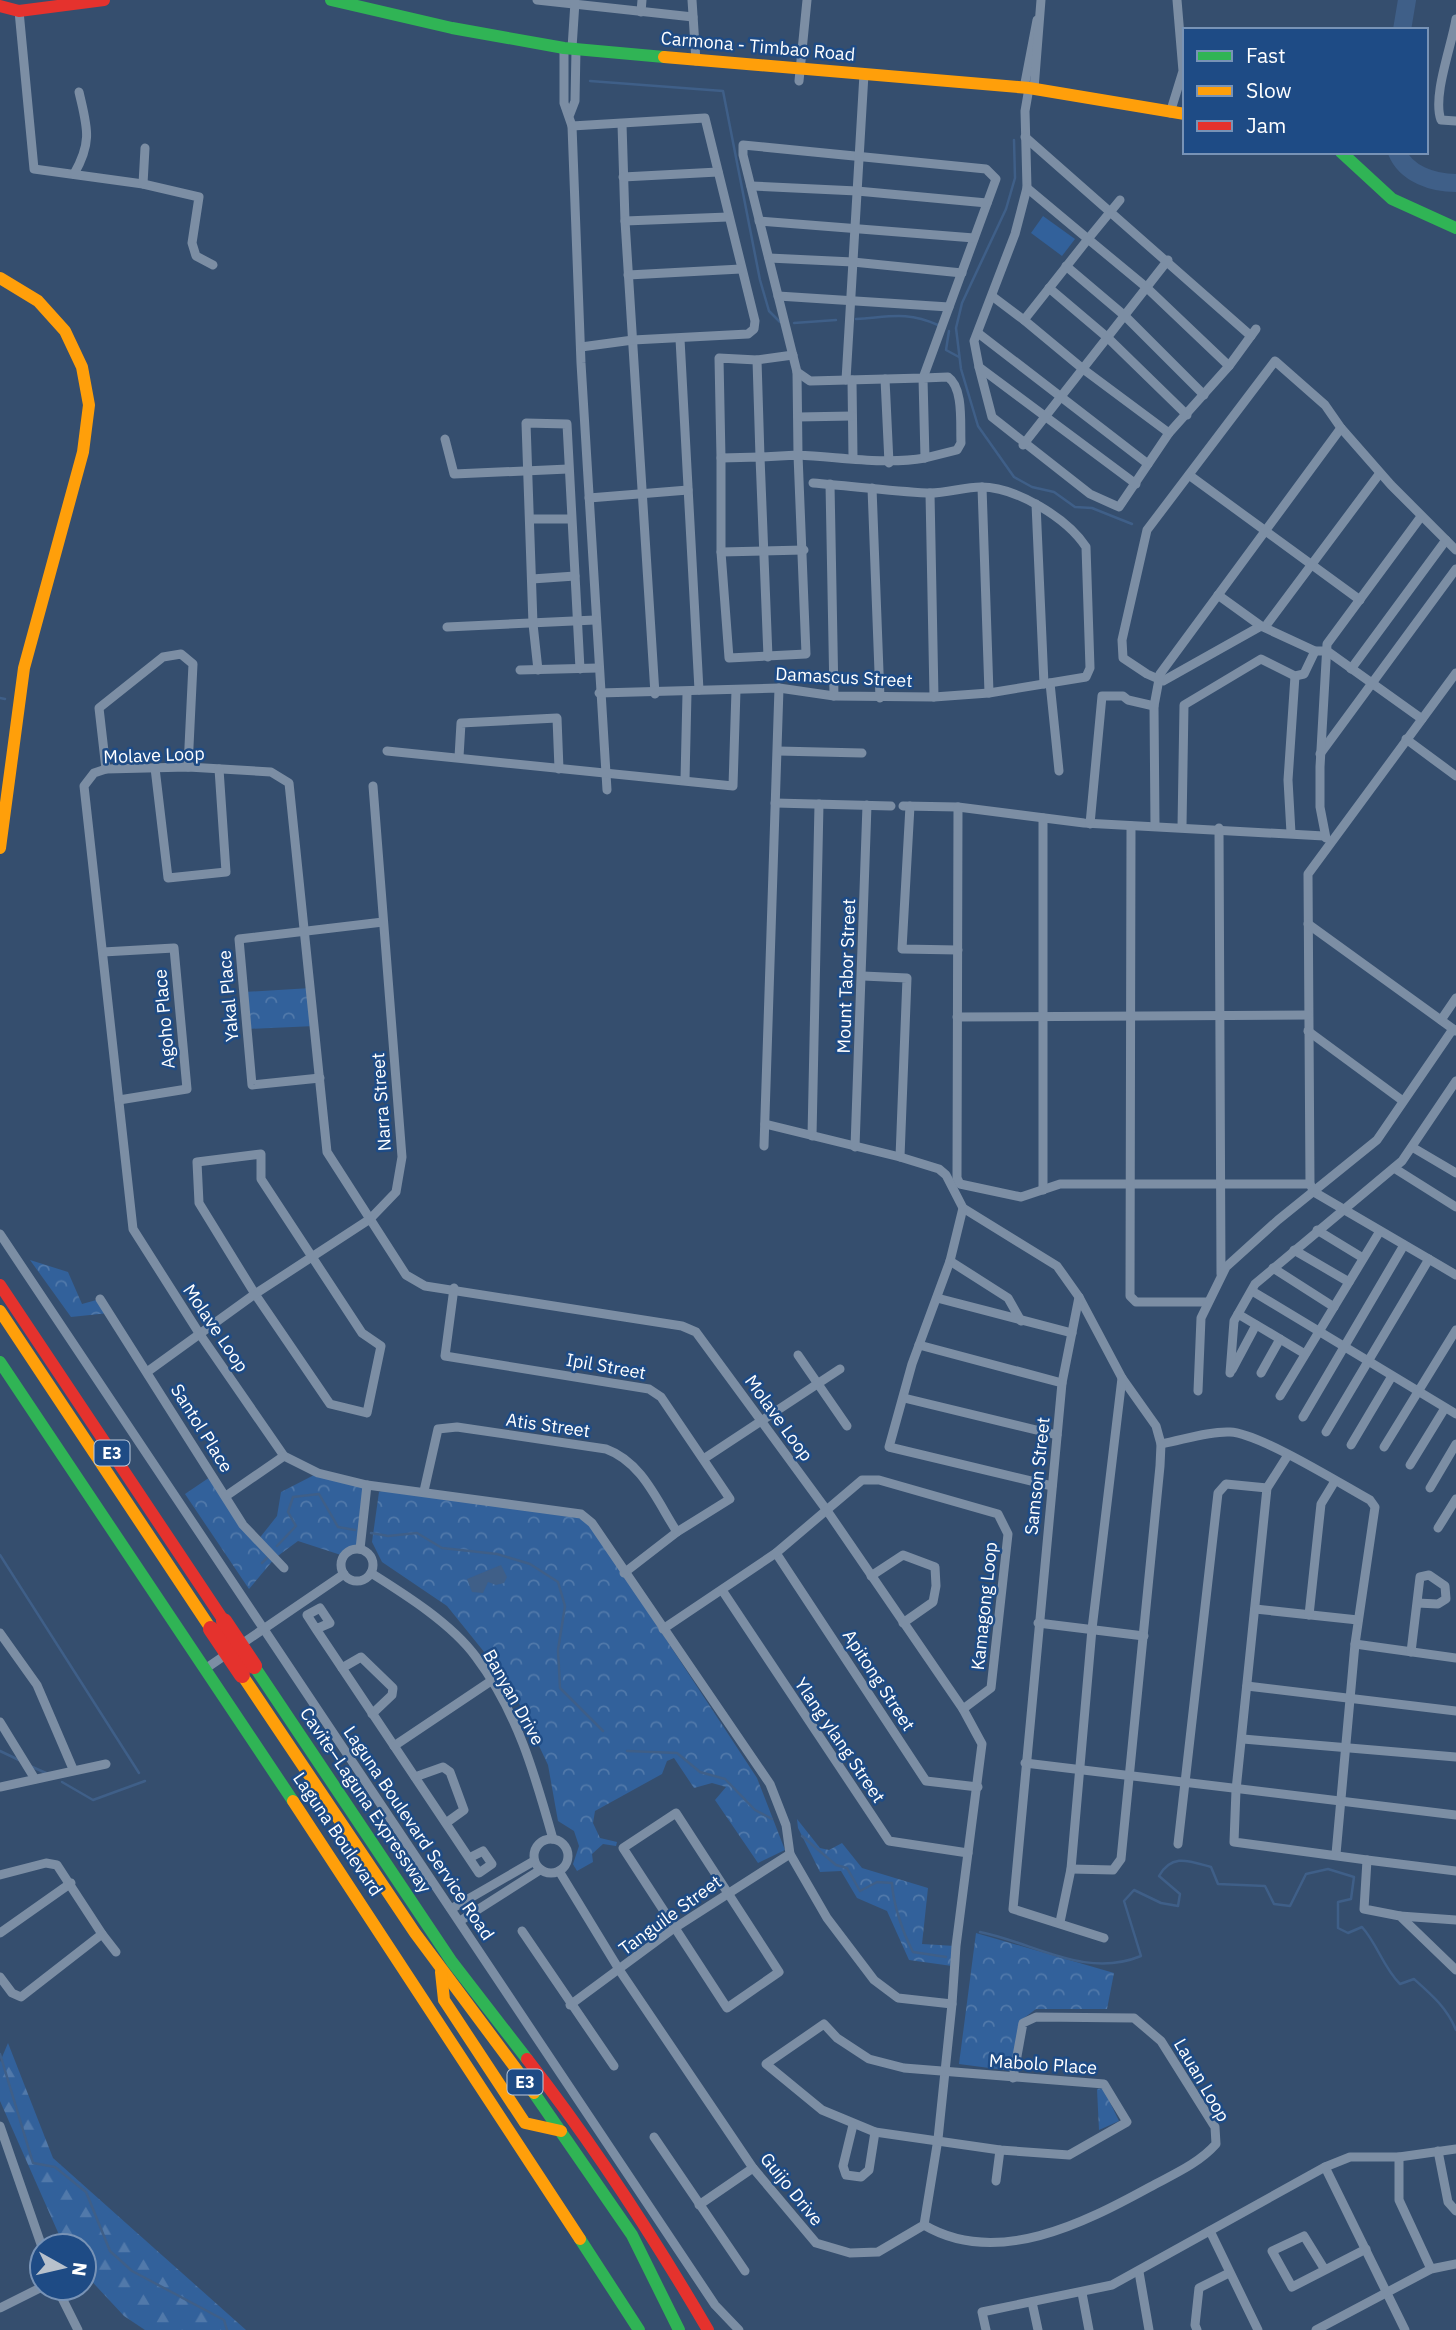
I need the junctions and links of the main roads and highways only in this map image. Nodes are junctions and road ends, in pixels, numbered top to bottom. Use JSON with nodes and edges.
{"nodes":[{"id":1,"x":104,"y":0,"type":"edge"},
{"id":2,"x":331,"y":0,"type":"edge"},
{"id":3,"x":0,"y":6,"type":"edge"},
{"id":4,"x":1178,"y":114,"type":"edge"},
{"id":5,"x":1343,"y":154,"type":"edge"},
{"id":6,"x":1456,"y":228,"type":"edge"},
{"id":7,"x":0,"y":278,"type":"edge"},
{"id":8,"x":0,"y":848,"type":"edge"},
{"id":9,"x":0,"y":1285,"type":"edge"},
{"id":10,"x":0,"y":1311,"type":"edge"},
{"id":11,"x":0,"y":1362,"type":"edge"},
{"id":12,"x":218,"y":1625,"type":"junction"},
{"id":13,"x":248,"y":1670,"type":"junction"},
{"id":14,"x":440,"y":1969,"type":"junction"},
{"id":15,"x":561,"y":2131,"type":"junction"},
{"id":16,"x":639,"y":2330,"type":"edge"},
{"id":17,"x":679,"y":2330,"type":"edge"},
{"id":18,"x":708,"y":2330,"type":"edge"}],
"edges":[{"from":1,"to":3,"type":"main road"},
{"from":2,"to":4,"type":"main road","name":"Carmona - Timbao Road"},
{"from":5,"to":6,"type":"main road"},
{"from":7,"to":8,"type":"main road"},
{"from":9,"to":12,"type":"main road","name":"Cavite–Laguna Expressway","number":"E3"},
{"from":10,"to":12,"type":"main road","name":"Cavite–Laguna Expressway","number":"E3"},
{"from":11,"to":16,"type":"main road","name":"Laguna Boulevard"},
{"from":12,"to":13,"type":"main road","name":"Cavite–Laguna Expressway","number":"E3","bridge":true},
{"from":13,"to":14,"type":"main road","name":"Cavite–Laguna Expressway","number":"E3"},
{"from":13,"to":18,"type":"main road","name":"Cavite–Laguna Expressway","number":"E3"},
{"from":14,"to":15,"type":"main road","name":"Cavite–Laguna Expressway","number":"E3"},
{"from":14,"to":15,"type":"main road"},
{"from":15,"to":17,"type":"main road","name":"Cavite–Laguna Expressway","number":"E3"}]}
